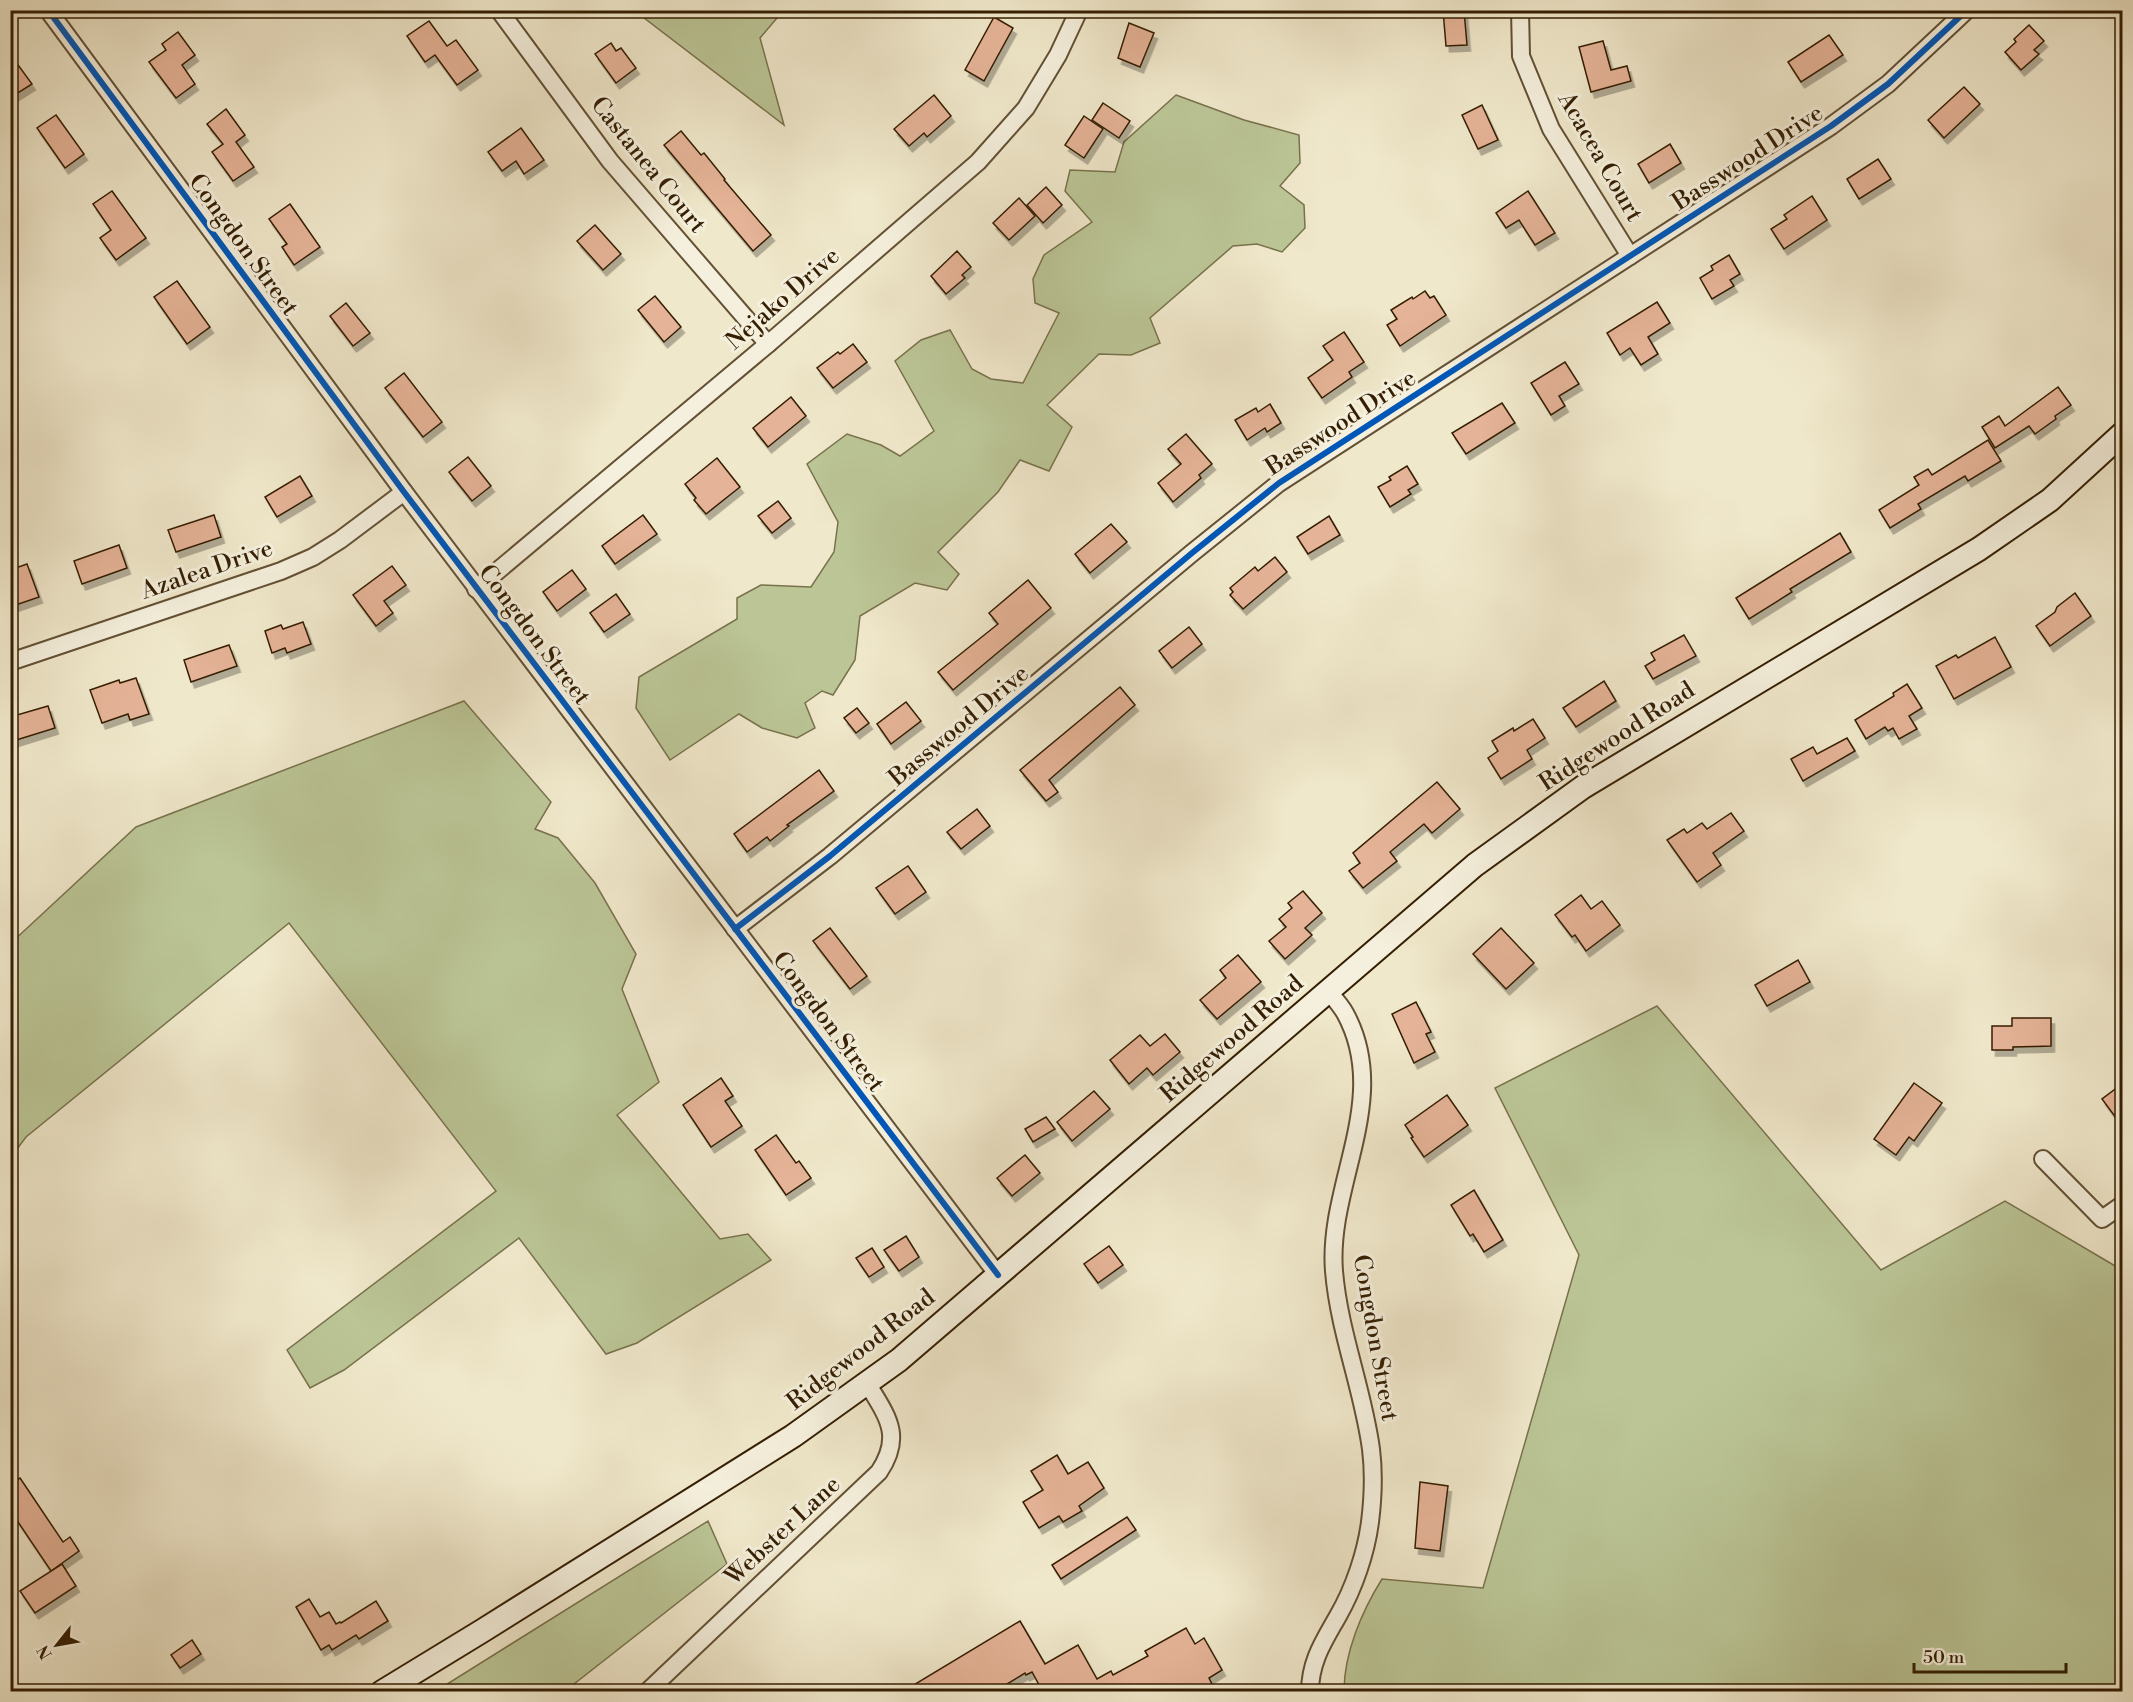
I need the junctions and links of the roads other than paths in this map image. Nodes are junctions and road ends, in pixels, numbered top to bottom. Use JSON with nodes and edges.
{"nodes":[{"id":1,"x":48,"y":10,"type":"edge"},
{"id":2,"x":499,"y":10,"type":"edge"},
{"id":3,"x":1079,"y":10,"type":"edge"},
{"id":4,"x":1520,"y":10,"type":"edge"},
{"id":5,"x":1967,"y":10,"type":"edge"},
{"id":6,"x":1630,"y":256,"type":"junction"},
{"id":7,"x":768,"y":344,"type":"junction"},
{"id":8,"x":2122,"y":434,"type":"edge"},
{"id":9,"x":404,"y":492,"type":"junction"},
{"id":10,"x":476,"y":589,"type":"junction"},
{"id":11,"x":10,"y":662,"type":"edge"},
{"id":12,"x":735,"y":929,"type":"junction"},
{"id":13,"x":1329,"y":992,"type":"junction"},
{"id":14,"x":2043,"y":1160,"type":"dead end"},
{"id":15,"x":2122,"y":1205,"type":"edge"},
{"id":16,"x":998,"y":1275,"type":"junction"},
{"id":17,"x":867,"y":1383,"type":"junction"},
{"id":18,"x":382,"y":1692,"type":"edge"},
{"id":19,"x":647,"y":1692,"type":"edge"},
{"id":20,"x":1310,"y":1692,"type":"edge"}],
"edges":[{"from":1,"to":9,"type":"street","name":"Congdon Street"},
{"from":2,"to":7,"type":"street","name":"Castanea Court"},
{"from":3,"to":7,"type":"street","name":"Nejako Drive"},
{"from":4,"to":6,"type":"street","name":"Acacea Court"},
{"from":5,"to":6,"type":"street","name":"Basswood Drive"},
{"from":6,"to":12,"type":"street","name":"Basswood Drive"},
{"from":7,"to":10,"type":"street","name":"Nejako Drive"},
{"from":8,"to":13,"type":"main road","name":"Ridgewood Road"},
{"from":9,"to":10,"type":"street","name":"Congdon Street"},
{"from":9,"to":11,"type":"street","name":"Azalea Drive"},
{"from":10,"to":12,"type":"street","name":"Congdon Street"},
{"from":12,"to":16,"type":"street","name":"Congdon Street"},
{"from":13,"to":16,"type":"main road","name":"Ridgewood Road"},
{"from":13,"to":20,"type":"street","name":"Congdon Street"},
{"from":14,"to":15,"type":"street"},
{"from":16,"to":17,"type":"main road","name":"Ridgewood Road"},
{"from":17,"to":18,"type":"main road","name":"Ridgewood Road"},
{"from":17,"to":19,"type":"street","name":"Webster Lane"}]}
